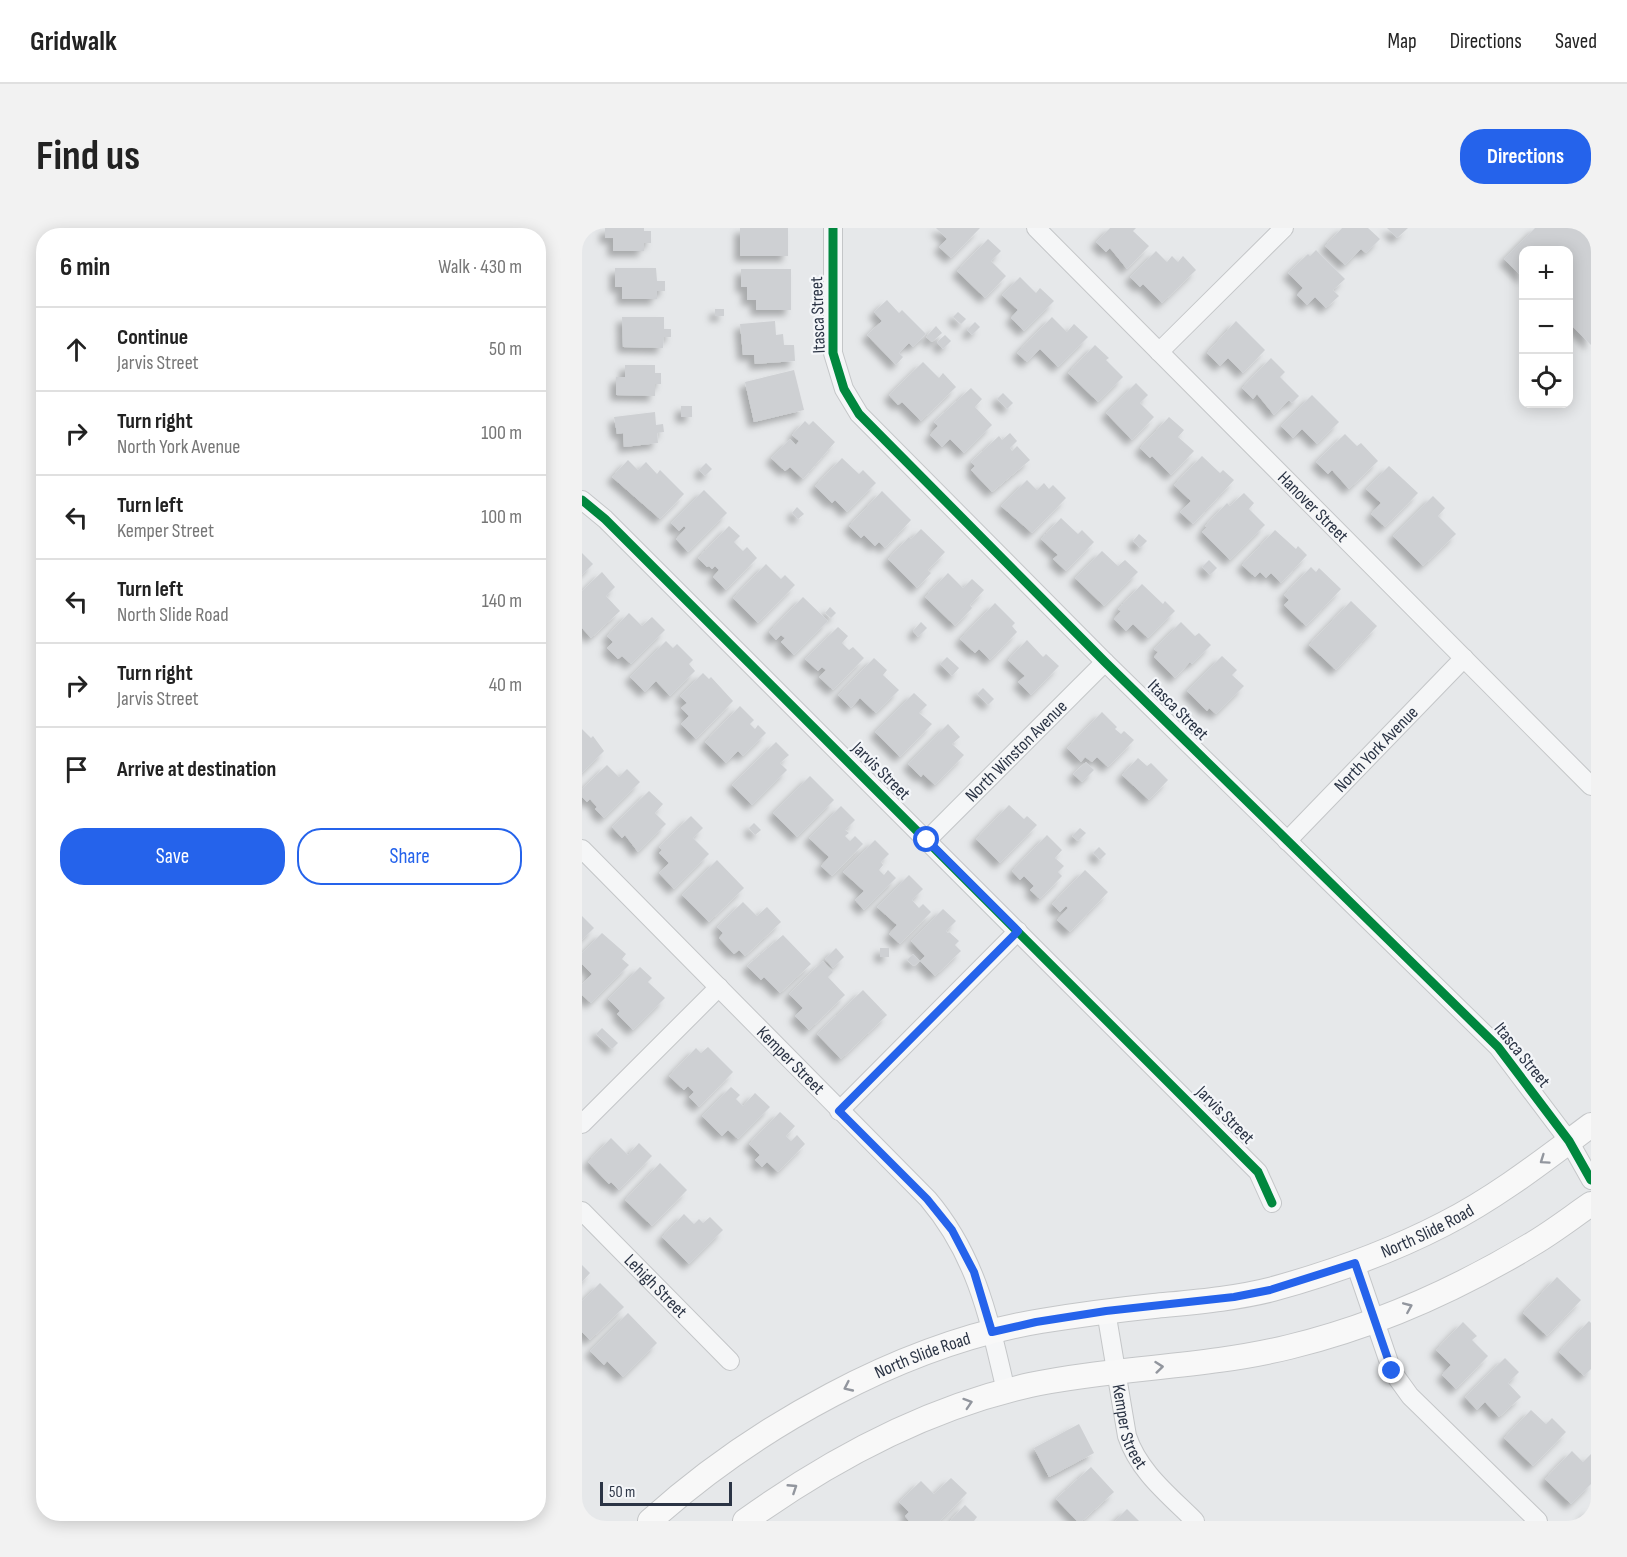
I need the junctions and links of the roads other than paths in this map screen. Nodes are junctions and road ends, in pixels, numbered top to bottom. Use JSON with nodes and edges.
{"nodes":[{"id":1,"x":833,"y":228,"type":"edge"},
{"id":2,"x":1036,"y":228,"type":"edge"},
{"id":3,"x":1284,"y":228,"type":"edge"},
{"id":4,"x":1160,"y":352,"type":"junction"},
{"id":5,"x":582,"y":500,"type":"edge"},
{"id":6,"x":1464,"y":658,"type":"junction"},
{"id":7,"x":1105,"y":662,"type":"junction"},
{"id":8,"x":1591,"y":786,"type":"edge"},
{"id":9,"x":927,"y":840,"type":"junction"},
{"id":10,"x":1287,"y":841,"type":"junction"},
{"id":11,"x":582,"y":849,"type":"edge"},
{"id":12,"x":1018,"y":931,"type":"junction"},
{"id":13,"x":719,"y":987,"type":"junction"},
{"id":14,"x":839,"y":1111,"type":"junction"},
{"id":15,"x":582,"y":1124,"type":"edge"},
{"id":16,"x":1591,"y":1125,"type":"edge"},
{"id":17,"x":1569,"y":1141,"type":"junction"},
{"id":18,"x":1591,"y":1180,"type":"edge"},
{"id":19,"x":1272,"y":1203,"type":"dead end"},
{"id":20,"x":1591,"y":1204,"type":"edge"},
{"id":21,"x":582,"y":1211,"type":"edge"},
{"id":22,"x":1355,"y":1263,"type":"junction"},
{"id":23,"x":1106,"y":1311,"type":"junction"},
{"id":24,"x":1375,"y":1321,"type":"junction"},
{"id":25,"x":992,"y":1332,"type":"junction"},
{"id":26,"x":730,"y":1361,"type":"dead end"},
{"id":27,"x":1116,"y":1371,"type":"junction"},
{"id":28,"x":1006,"y":1392,"type":"junction"},
{"id":29,"x":650,"y":1521,"type":"edge"},
{"id":30,"x":745,"y":1521,"type":"edge"},
{"id":31,"x":1195,"y":1521,"type":"edge"},
{"id":32,"x":1538,"y":1521,"type":"edge"}],
"edges":[{"from":1,"to":7,"type":"street","name":"Itasca Street"},
{"from":2,"to":4,"type":"street","name":"Hanover Street"},
{"from":3,"to":4,"type":"street"},
{"from":4,"to":6,"type":"street","name":"Hanover Street"},
{"from":5,"to":9,"type":"street","name":"Jarvis Street"},
{"from":6,"to":8,"type":"street","name":"Hanover Street"},
{"from":6,"to":10,"type":"street","name":"North York Avenue"},
{"from":7,"to":9,"type":"street","name":"North Winston Avenue"},
{"from":7,"to":10,"type":"street","name":"Itasca Street"},
{"from":9,"to":12,"type":"street","name":"Jarvis Street"},
{"from":10,"to":17,"type":"street","name":"Itasca Street"},
{"from":11,"to":13,"type":"street","name":"Kemper Street"},
{"from":12,"to":14,"type":"street"},
{"from":12,"to":19,"type":"street","name":"Jarvis Street"},
{"from":13,"to":14,"type":"street","name":"Kemper Street"},
{"from":13,"to":15,"type":"street"},
{"from":14,"to":25,"type":"street","name":"Kemper Street"},
{"from":16,"to":17,"type":"main road","name":"North Slide Road"},
{"from":17,"to":18,"type":"street","name":"Itasca Street"},
{"from":17,"to":22,"type":"main road","name":"North Slide Road","one_way":true},
{"from":24,"to":20,"type":"main road","one_way":true},
{"from":21,"to":26,"type":"street","name":"Lehigh Street"},
{"from":22,"to":23,"type":"main road","name":"North Slide Road"},
{"from":22,"to":24,"type":"street"},
{"from":23,"to":25,"type":"main road","name":"North Slide Road"},
{"from":23,"to":27,"type":"street","name":"Kemper Street"},
{"from":27,"to":24,"type":"main road","one_way":true},
{"from":24,"to":32,"type":"street"},
{"from":25,"to":28,"type":"street","name":"Kemper Street"},
{"from":25,"to":29,"type":"main road","name":"North Slide Road","one_way":true},
{"from":27,"to":28,"type":"main road"},
{"from":27,"to":31,"type":"street","name":"Kemper Street"},
{"from":30,"to":28,"type":"main road","one_way":true}]}
